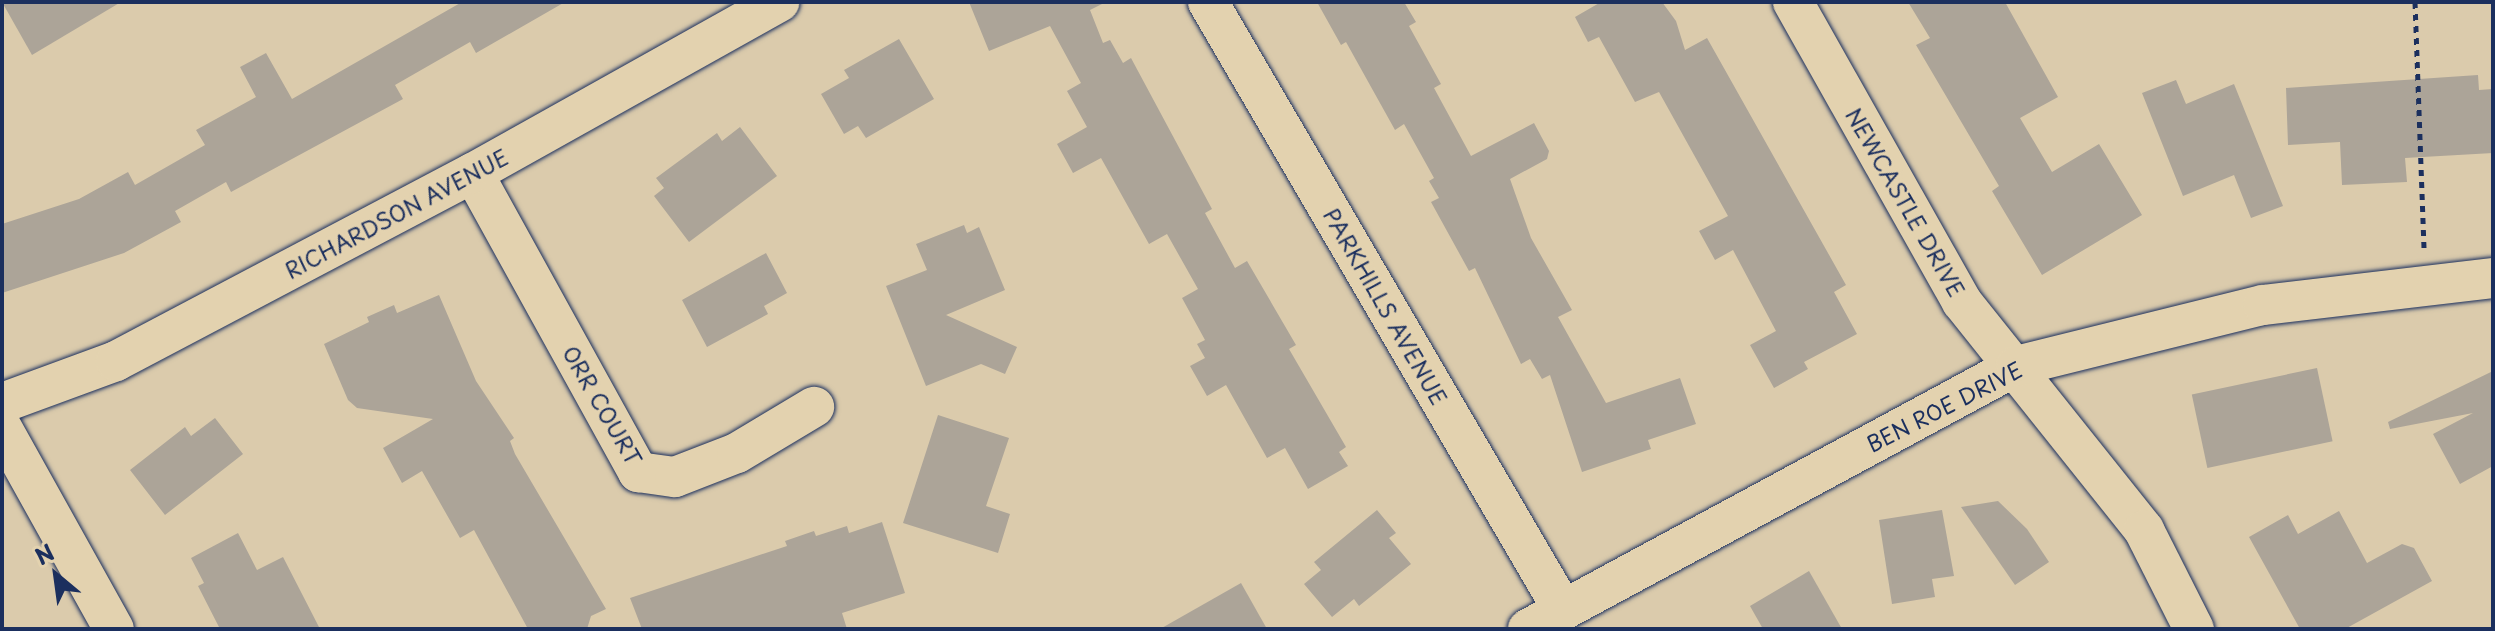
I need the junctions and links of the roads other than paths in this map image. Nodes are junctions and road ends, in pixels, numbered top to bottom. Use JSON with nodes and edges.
{"nodes":[{"id":1,"x":779,"y":2,"type":"edge"},
{"id":2,"x":1208,"y":2,"type":"edge"},
{"id":3,"x":1793,"y":2,"type":"edge"},
{"id":4,"x":473,"y":173,"type":"junction"},
{"id":5,"x":2493,"y":278,"type":"edge"},
{"id":6,"x":2016,"y":366,"type":"junction"},
{"id":7,"x":2,"y":403,"type":"edge"},
{"id":8,"x":814,"y":407,"type":"dead end"},
{"id":9,"x":2,"y":428,"type":"edge"},
{"id":10,"x":1563,"y":610,"type":"junction"},
{"id":11,"x":114,"y":629,"type":"edge"},
{"id":12,"x":1528,"y":629,"type":"edge"},
{"id":13,"x":2194,"y":629,"type":"edge"}],
"edges":[{"from":1,"to":4,"type":"street","name":"RICHARDSON AVENUE"},
{"from":2,"to":10,"type":"street","name":"PARKHILLS AVENUE"},
{"from":3,"to":6,"type":"street","name":"NEWCASTLE DRIVE"},
{"from":4,"to":7,"type":"street","name":"RICHARDSON AVENUE"},
{"from":4,"to":8,"type":"street","name":"ORR COURT"},
{"from":5,"to":6,"type":"street","name":"BEN ROE DRIVE"},
{"from":6,"to":10,"type":"street","name":"BEN ROE DRIVE"},
{"from":6,"to":13,"type":"street","name":"NEWCASTLE DRIVE"},
{"from":9,"to":11,"type":"street"},
{"from":10,"to":12,"type":"street","name":"BEN ROE DRIVE"}]}
